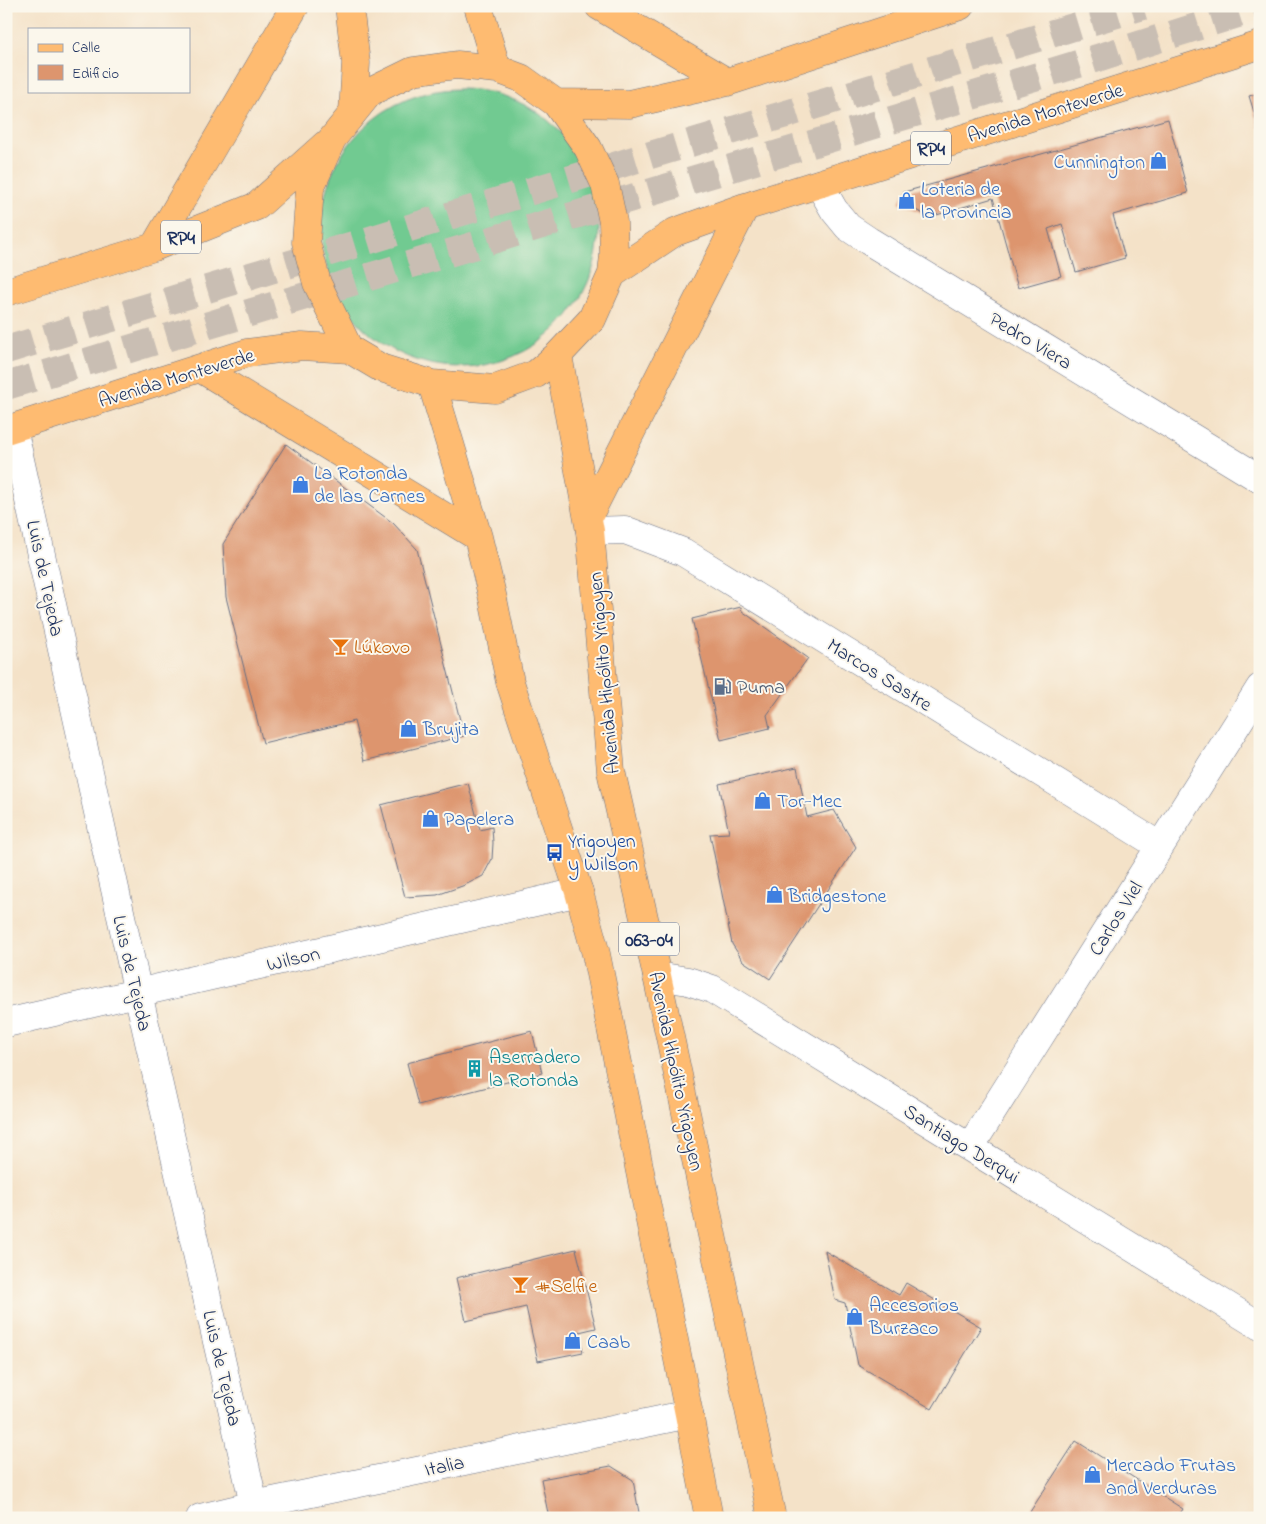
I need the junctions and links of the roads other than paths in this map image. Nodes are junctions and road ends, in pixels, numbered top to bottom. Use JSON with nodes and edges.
{"nodes":[{"id":1,"x":295,"y":6,"type":"edge"},
{"id":2,"x":349,"y":6,"type":"edge"},
{"id":3,"x":478,"y":6,"type":"edge"},
{"id":4,"x":599,"y":6,"type":"edge"},
{"id":5,"x":960,"y":6,"type":"edge"},
{"id":6,"x":1260,"y":45,"type":"edge"},
{"id":7,"x":497,"y":68,"type":"junction"},
{"id":8,"x":727,"y":82,"type":"junction"},
{"id":9,"x":556,"y":103,"type":"junction"},
{"id":10,"x":353,"y":112,"type":"junction"},
{"id":11,"x":332,"y":138,"type":"junction"},
{"id":12,"x":819,"y":184,"type":"junction"},
{"id":13,"x":745,"y":206,"type":"junction"},
{"id":14,"x":154,"y":248,"type":"junction"},
{"id":15,"x":612,"y":274,"type":"junction"},
{"id":16,"x":6,"y":292,"type":"edge"},
{"id":17,"x":350,"y":349,"type":"junction"},
{"id":18,"x":558,"y":355,"type":"junction"},
{"id":19,"x":200,"y":368,"type":"junction"},
{"id":20,"x":432,"y":384,"type":"junction"},
{"id":21,"x":10,"y":429,"type":"edge"},
{"id":22,"x":1260,"y":479,"type":"edge"},
{"id":23,"x":589,"y":524,"type":"junction"},
{"id":24,"x":478,"y":537,"type":"junction"},
{"id":25,"x":1260,"y":688,"type":"edge"},
{"id":26,"x":1160,"y":846,"type":"junction"},
{"id":27,"x":579,"y":892,"type":"junction"},
{"id":28,"x":657,"y":976,"type":"junction"},
{"id":29,"x":138,"y":993,"type":"junction"},
{"id":30,"x":6,"y":1023,"type":"edge"},
{"id":31,"x":970,"y":1147,"type":"junction"},
{"id":32,"x":1260,"y":1326,"type":"edge"},
{"id":33,"x":690,"y":1414,"type":"junction"},
{"id":34,"x":256,"y":1511,"type":"edge"},
{"id":35,"x":200,"y":1518,"type":"edge"},
{"id":36,"x":709,"y":1518,"type":"edge"},
{"id":37,"x":772,"y":1518,"type":"edge"}],
"edges":[{"from":1,"to":14,"type":"main road"},
{"from":2,"to":10,"type":"main road"},
{"from":3,"to":7,"type":"main road"},
{"from":4,"to":8,"type":"main road"},
{"from":5,"to":8,"type":"main road"},
{"from":6,"to":12,"type":"main road","name":"Avenida Monteverde","number":"RP4"},
{"from":7,"to":9,"type":"main road","number":"RP4"},
{"from":7,"to":10,"type":"main road","number":"RP4"},
{"from":8,"to":9,"type":"main road"},
{"from":9,"to":15,"type":"main road","number":"RP4"},
{"from":10,"to":11,"type":"main road","number":"RP4"},
{"from":11,"to":14,"type":"main road","number":"RP4"},
{"from":11,"to":17,"type":"main road","number":"RP4"},
{"from":12,"to":13,"type":"main road","name":"Avenida Monteverde","number":"RP4"},
{"from":12,"to":22,"type":"street","name":"Pedro Viera"},
{"from":13,"to":15,"type":"main road","name":"Avenida Monteverde","number":"RP4"},
{"from":13,"to":23,"type":"main road"},
{"from":14,"to":16,"type":"main road","number":"RP4"},
{"from":15,"to":18,"type":"main road","number":"RP4"},
{"from":17,"to":19,"type":"main road","name":"Avenida Monteverde","number":"RP4"},
{"from":17,"to":20,"type":"main road","number":"RP4"},
{"from":18,"to":20,"type":"main road","number":"RP4"},
{"from":18,"to":23,"type":"main road","name":"Avenida Hipólito Yrigoyen","number":"063-04"},
{"from":19,"to":21,"type":"main road","name":"Avenida Monteverde","number":"RP4"},
{"from":19,"to":24,"type":"main road"},
{"from":20,"to":24,"type":"main road","number":"063-04"},
{"from":21,"to":29,"type":"street","name":"Luis de Tejeda"},
{"from":23,"to":26,"type":"street","name":"Marcos Sastre"},
{"from":23,"to":28,"type":"main road","name":"Avenida Hipólito Yrigoyen","number":"063-04"},
{"from":24,"to":27,"type":"main road","number":"063-04"},
{"from":25,"to":26,"type":"street","name":"Carlos Viel"},
{"from":26,"to":31,"type":"street","name":"Carlos Viel"},
{"from":27,"to":29,"type":"street","name":"Wilson"},
{"from":27,"to":33,"type":"main road","number":"063-04"},
{"from":28,"to":31,"type":"street","name":"Santiago Derqui"},
{"from":28,"to":37,"type":"main road","name":"Avenida Hipólito Yrigoyen","number":"063-04"},
{"from":29,"to":30,"type":"street","name":"Wilson"},
{"from":29,"to":34,"type":"street","name":"Luis de Tejeda"},
{"from":31,"to":32,"type":"street","name":"Santiago Derqui"},
{"from":33,"to":34,"type":"street","name":"Italia"},
{"from":33,"to":36,"type":"main road","number":"063-04"},
{"from":34,"to":35,"type":"street","name":"Italia"}]}
